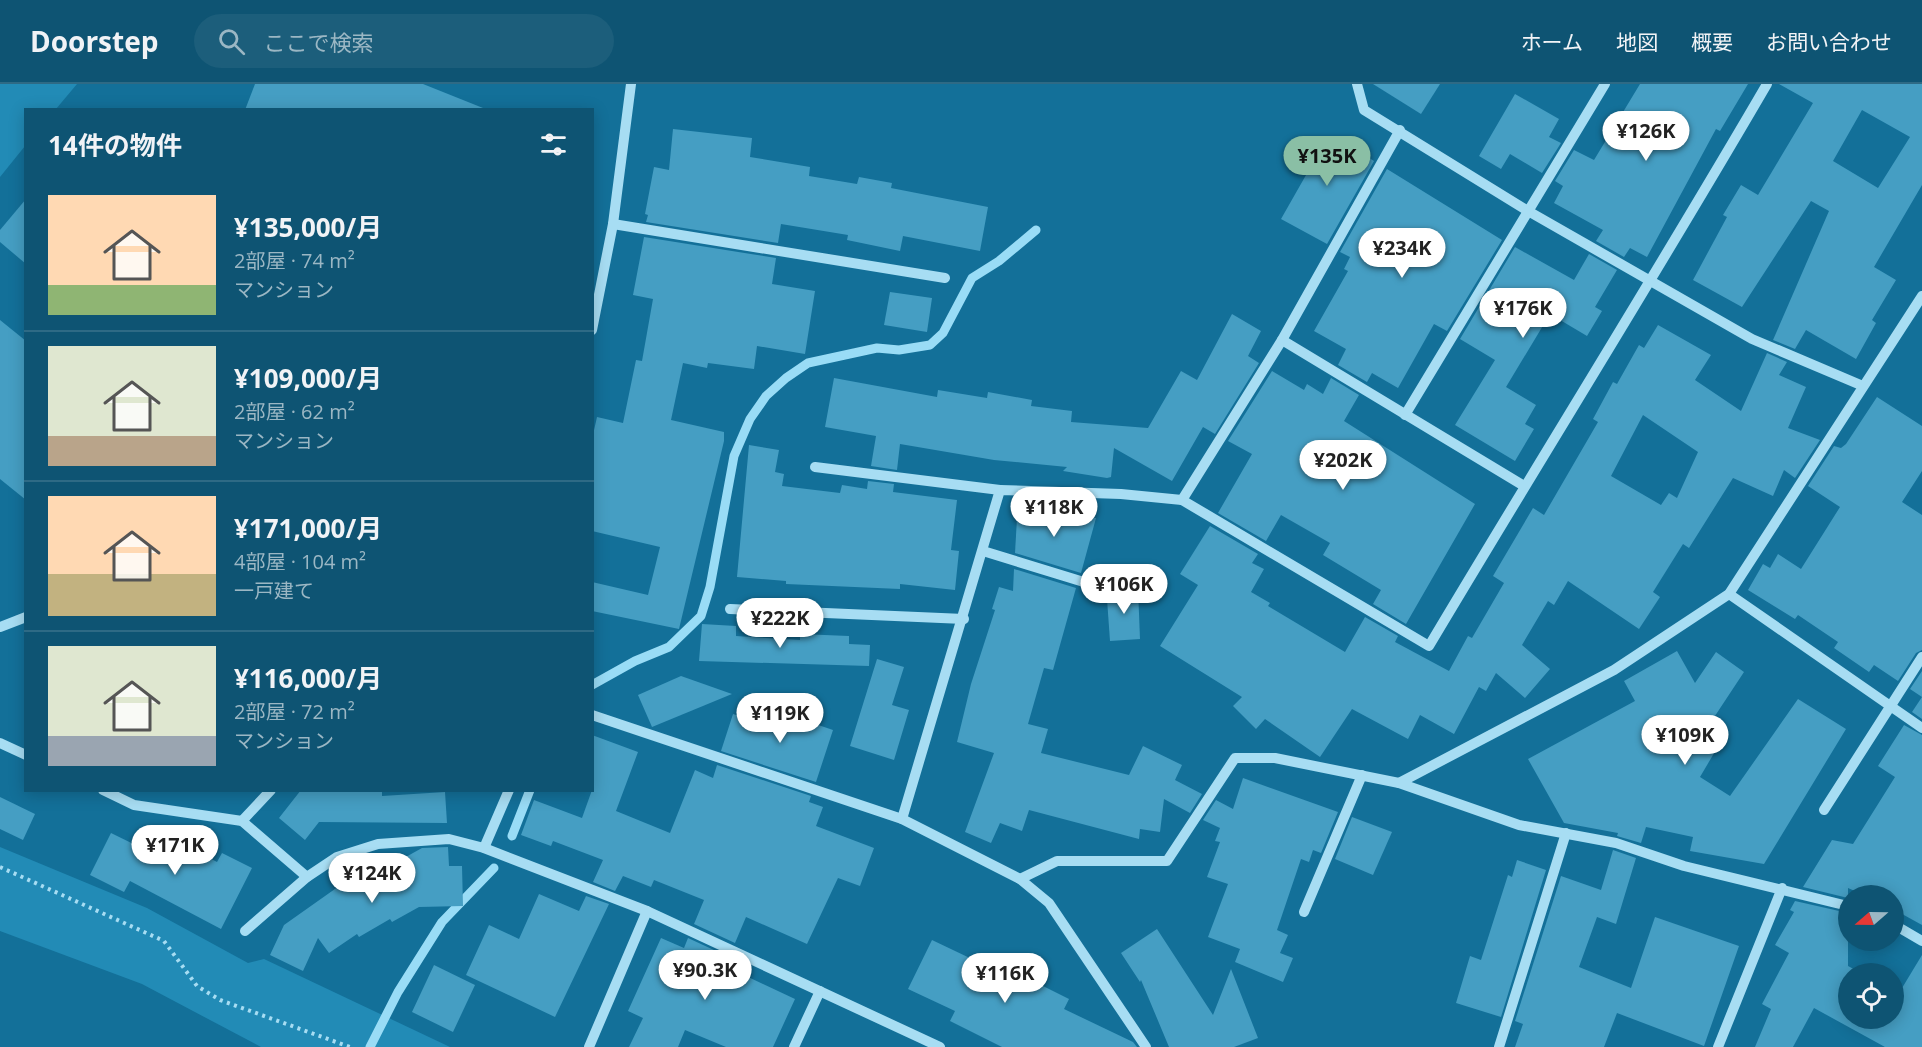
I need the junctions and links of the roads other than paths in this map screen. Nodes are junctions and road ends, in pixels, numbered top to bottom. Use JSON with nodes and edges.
{"nodes":[{"id":1,"x":631,"y":84,"type":"edge"},
{"id":2,"x":1357,"y":84,"type":"edge"},
{"id":3,"x":1605,"y":84,"type":"edge"},
{"id":4,"x":1767,"y":84,"type":"edge"},
{"id":5,"x":1400,"y":130,"type":"junction"},
{"id":6,"x":1528,"y":211,"type":"junction"},
{"id":7,"x":613,"y":224,"type":"junction"},
{"id":8,"x":945,"y":278,"type":"dead end"},
{"id":9,"x":1651,"y":283,"type":"junction"},
{"id":10,"x":1922,"y":296,"type":"edge"},
{"id":11,"x":594,"y":320,"type":"edge"},
{"id":12,"x":1282,"y":340,"type":"junction"},
{"id":13,"x":1863,"y":386,"type":"junction"},
{"id":14,"x":1405,"y":415,"type":"junction"},
{"id":15,"x":815,"y":466,"type":"dead end"},
{"id":16,"x":1524,"y":486,"type":"junction"},
{"id":17,"x":1000,"y":490,"type":"junction"},
{"id":18,"x":1182,"y":500,"type":"junction"},
{"id":19,"x":983,"y":551,"type":"junction"},
{"id":20,"x":1087,"y":583,"type":"dead end"},
{"id":21,"x":1729,"y":594,"type":"junction"},
{"id":22,"x":730,"y":609,"type":"dead end"},
{"id":23,"x":24,"y":618,"type":"edge"},
{"id":24,"x":964,"y":619,"type":"junction"},
{"id":25,"x":0,"y":627,"type":"edge"},
{"id":26,"x":1922,"y":657,"type":"edge"},
{"id":27,"x":1890,"y":706,"type":"junction"},
{"id":28,"x":594,"y":717,"type":"edge"},
{"id":29,"x":1922,"y":728,"type":"edge"},
{"id":30,"x":0,"y":743,"type":"edge"},
{"id":31,"x":24,"y":754,"type":"edge"},
{"id":32,"x":1362,"y":775,"type":"junction"},
{"id":33,"x":1399,"y":783,"type":"junction"},
{"id":34,"x":107,"y":792,"type":"edge"},
{"id":35,"x":269,"y":792,"type":"edge"},
{"id":36,"x":508,"y":792,"type":"edge"},
{"id":37,"x":1824,"y":810,"type":"dead end"},
{"id":38,"x":902,"y":819,"type":"junction"},
{"id":39,"x":242,"y":821,"type":"junction"},
{"id":40,"x":1566,"y":833,"type":"junction"},
{"id":41,"x":484,"y":848,"type":"junction"},
{"id":42,"x":307,"y":877,"type":"junction"},
{"id":43,"x":1020,"y":879,"type":"junction"},
{"id":44,"x":1782,"y":888,"type":"junction"},
{"id":45,"x":1838,"y":903,"type":"edge"},
{"id":46,"x":647,"y":910,"type":"junction"},
{"id":47,"x":1304,"y":912,"type":"dead end"},
{"id":48,"x":1904,"y":930,"type":"edge"},
{"id":49,"x":245,"y":931,"type":"dead end"},
{"id":50,"x":1922,"y":941,"type":"edge"},
{"id":51,"x":820,"y":991,"type":"junction"},
{"id":52,"x":588,"y":1047,"type":"edge"},
{"id":53,"x":794,"y":1047,"type":"edge"},
{"id":54,"x":940,"y":1047,"type":"edge"},
{"id":55,"x":1146,"y":1047,"type":"edge"},
{"id":56,"x":1500,"y":1047,"type":"edge"},
{"id":57,"x":1718,"y":1047,"type":"edge"}],
"edges":[{"from":1,"to":7,"type":"street"},
{"from":2,"to":5,"type":"street"},
{"from":3,"to":6,"type":"street"},
{"from":4,"to":9,"type":"street"},
{"from":5,"to":6,"type":"street"},
{"from":5,"to":12,"type":"street"},
{"from":6,"to":9,"type":"street"},
{"from":6,"to":14,"type":"street"},
{"from":7,"to":8,"type":"street"},
{"from":7,"to":11,"type":"street"},
{"from":9,"to":13,"type":"street"},
{"from":9,"to":16,"type":"street"},
{"from":10,"to":13,"type":"street"},
{"from":12,"to":14,"type":"street"},
{"from":12,"to":18,"type":"street"},
{"from":13,"to":21,"type":"street"},
{"from":14,"to":16,"type":"street"},
{"from":15,"to":17,"type":"street"},
{"from":16,"to":18,"type":"street"},
{"from":17,"to":18,"type":"street"},
{"from":17,"to":19,"type":"street"},
{"from":19,"to":20,"type":"street"},
{"from":19,"to":24,"type":"street"},
{"from":21,"to":27,"type":"street"},
{"from":21,"to":33,"type":"street"},
{"from":22,"to":24,"type":"street"},
{"from":23,"to":25,"type":"street"},
{"from":24,"to":38,"type":"street"},
{"from":26,"to":27,"type":"street"},
{"from":27,"to":29,"type":"street"},
{"from":27,"to":37,"type":"street"},
{"from":28,"to":38,"type":"street"},
{"from":30,"to":31,"type":"street"},
{"from":32,"to":33,"type":"street"},
{"from":32,"to":43,"type":"street"},
{"from":32,"to":47,"type":"street"},
{"from":33,"to":40,"type":"street"},
{"from":34,"to":39,"type":"street"},
{"from":35,"to":39,"type":"street"},
{"from":36,"to":41,"type":"street"},
{"from":38,"to":43,"type":"street"},
{"from":39,"to":42,"type":"street"},
{"from":40,"to":44,"type":"street"},
{"from":40,"to":56,"type":"street"},
{"from":41,"to":42,"type":"street"},
{"from":41,"to":46,"type":"street"},
{"from":42,"to":49,"type":"street"},
{"from":43,"to":55,"type":"street"},
{"from":44,"to":45,"type":"street"},
{"from":44,"to":57,"type":"street"},
{"from":46,"to":51,"type":"street"},
{"from":46,"to":52,"type":"street"},
{"from":48,"to":50,"type":"street"},
{"from":51,"to":53,"type":"street"},
{"from":51,"to":54,"type":"street"}]}
